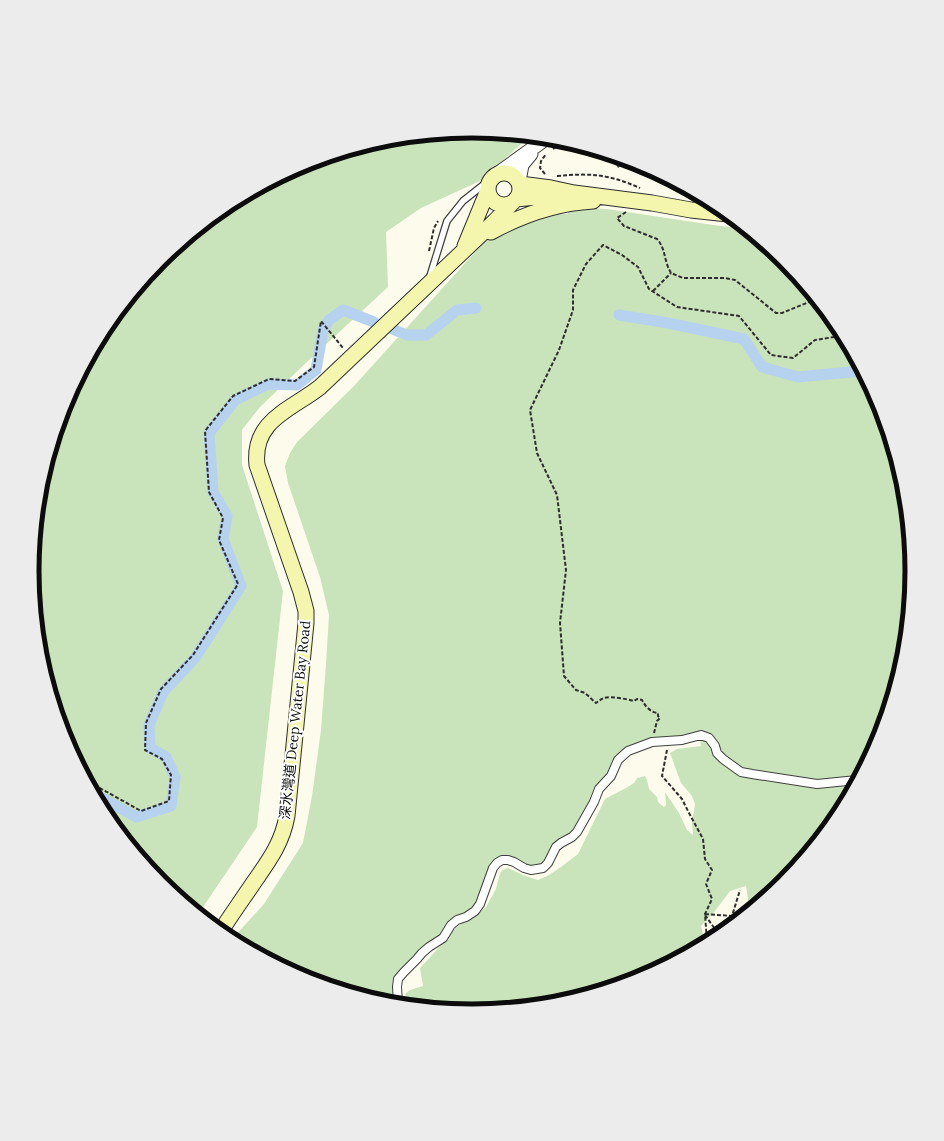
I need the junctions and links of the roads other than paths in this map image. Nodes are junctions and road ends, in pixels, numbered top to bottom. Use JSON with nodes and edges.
{"nodes":[{"id":1,"x":547,"y":145,"type":"edge"},
{"id":2,"x":492,"y":181,"type":"junction"},
{"id":3,"x":519,"y":183,"type":"junction"},
{"id":4,"x":574,"y":193,"type":"junction"},
{"id":5,"x":514,"y":201,"type":"junction"},
{"id":6,"x":624,"y":205,"type":"junction"},
{"id":7,"x":717,"y":213,"type":"edge"},
{"id":8,"x":462,"y":251,"type":"junction"},
{"id":9,"x":426,"y":286,"type":"junction"},
{"id":10,"x":850,"y":781,"type":"edge"},
{"id":11,"x":224,"y":926,"type":"edge"},
{"id":12,"x":398,"y":997,"type":"edge"}],
"edges":[{"from":1,"to":2,"type":"street","name":"深水灣道 Deep Water Bay Road"},
{"from":1,"to":3,"type":"street"},
{"from":2,"to":3,"type":"main road"},
{"from":2,"to":5,"type":"main road"},
{"from":2,"to":8,"type":"main road","name":"深水灣道 Deep Water Bay Road"},
{"from":2,"to":9,"type":"lane","name":"深水灣道 Deep Water Bay Road"},
{"from":3,"to":4,"type":"main road"},
{"from":3,"to":5,"type":"main road"},
{"from":4,"to":5,"type":"main road"},
{"from":4,"to":6,"type":"main road"},
{"from":5,"to":8,"type":"main road","name":"深水灣道 Deep Water Bay Road"},
{"from":6,"to":7,"type":"main road"},
{"from":6,"to":8,"type":"main road"},
{"from":8,"to":9,"type":"main road","name":"深水灣道 Deep Water Bay Road"},
{"from":9,"to":11,"type":"main road","name":"深水灣道 Deep Water Bay Road"},
{"from":10,"to":12,"type":"street"}]}
